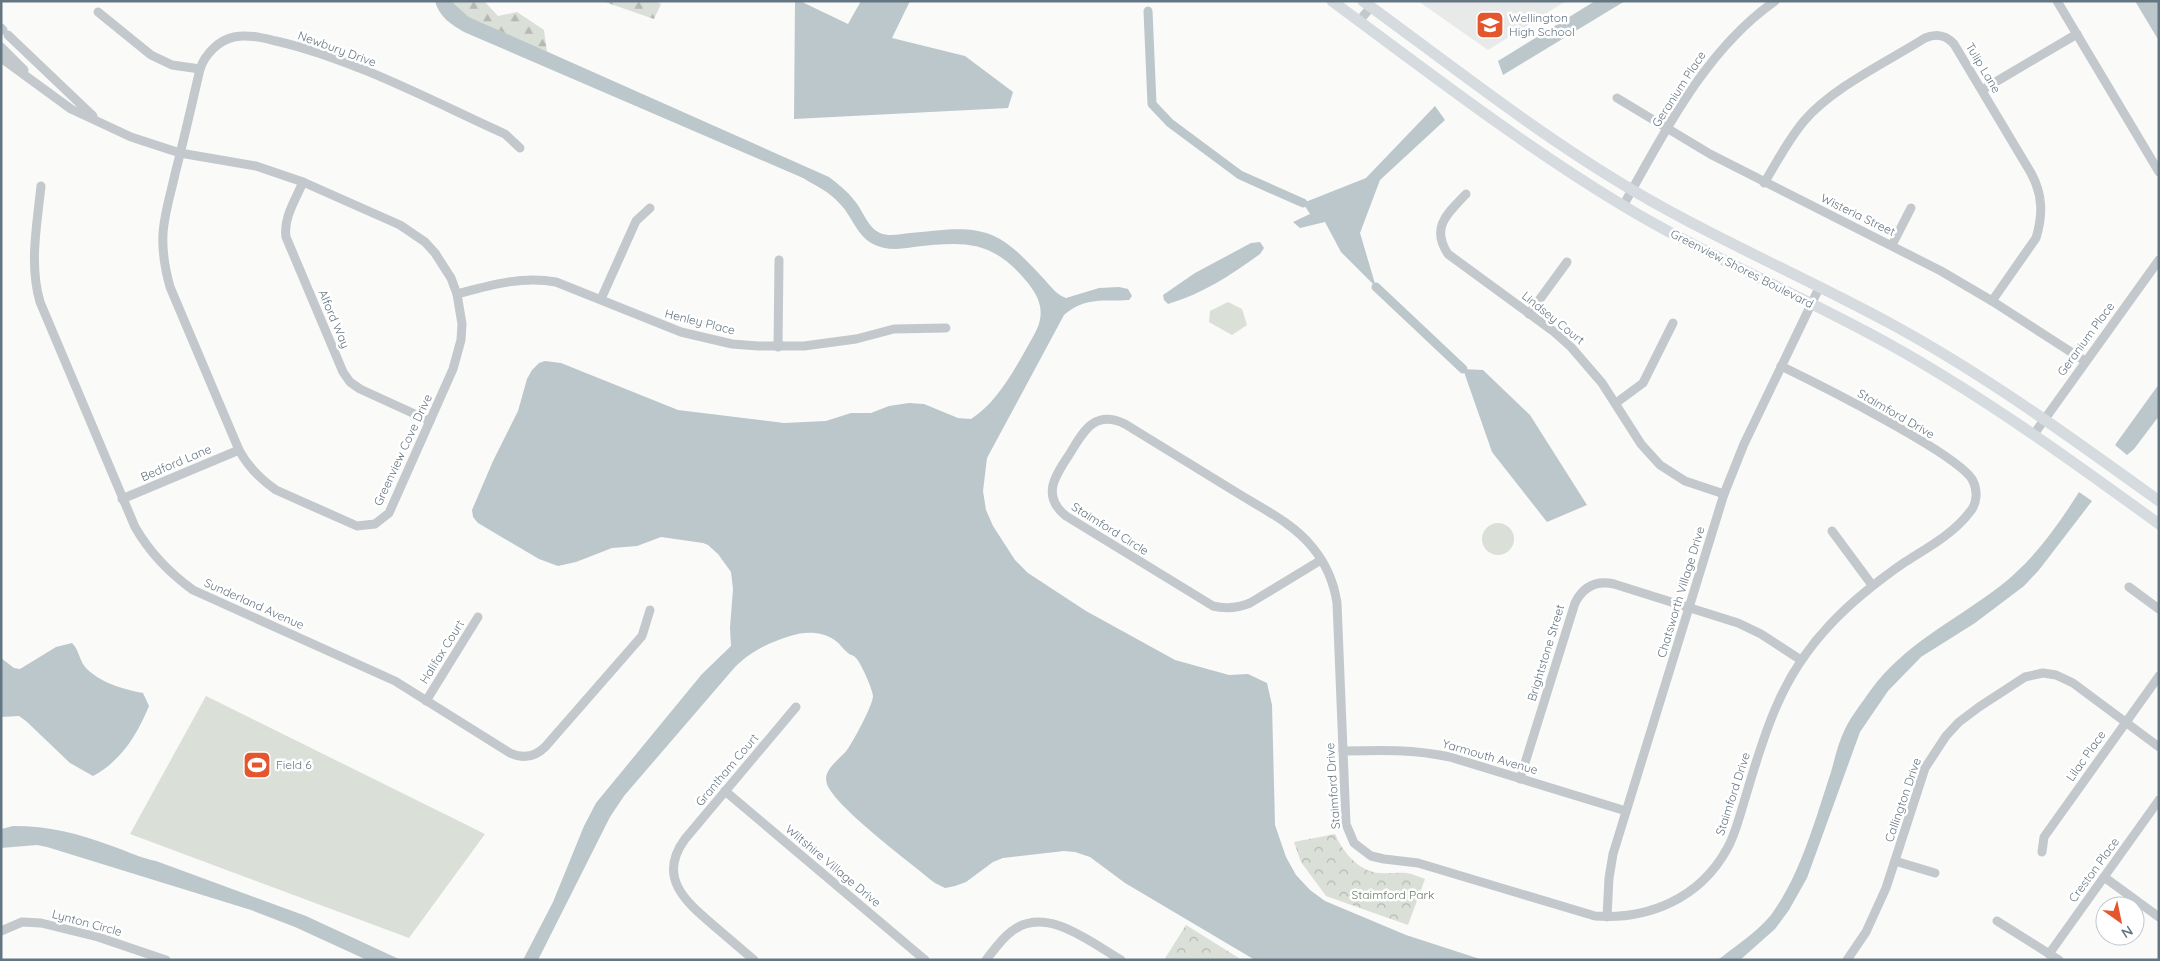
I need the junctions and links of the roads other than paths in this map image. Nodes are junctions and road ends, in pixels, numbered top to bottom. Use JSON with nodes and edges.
{"nodes":[{"id":1,"x":1332,"y":1,"type":"edge"},
{"id":2,"x":1775,"y":1,"type":"edge"},
{"id":3,"x":2057,"y":1,"type":"edge"},
{"id":4,"x":1367,"y":4,"type":"edge"},
{"id":5,"x":98,"y":12,"type":"dead end"},
{"id":6,"x":1359,"y":21,"type":"junction"},
{"id":7,"x":4,"y":31,"type":"edge"},
{"id":8,"x":2077,"y":34,"type":"junction"},
{"id":9,"x":1,"y":47,"type":"edge"},
{"id":10,"x":1,"y":58,"type":"edge"},
{"id":11,"x":200,"y":69,"type":"junction"},
{"id":12,"x":43,"y":89,"type":"junction"},
{"id":13,"x":1982,"y":90,"type":"junction"},
{"id":14,"x":1617,"y":98,"type":"dead end"},
{"id":15,"x":97,"y":120,"type":"junction"},
{"id":16,"x":1668,"y":130,"type":"junction"},
{"id":17,"x":520,"y":148,"type":"dead end"},
{"id":18,"x":180,"y":153,"type":"junction"},
{"id":19,"x":2159,"y":172,"type":"edge"},
{"id":20,"x":303,"y":182,"type":"junction"},
{"id":21,"x":1764,"y":183,"type":"junction"},
{"id":22,"x":41,"y":186,"type":"dead end"},
{"id":23,"x":1632,"y":190,"type":"junction"},
{"id":24,"x":1466,"y":194,"type":"dead end"},
{"id":25,"x":1623,"y":206,"type":"junction"},
{"id":26,"x":650,"y":208,"type":"dead end"},
{"id":27,"x":1911,"y":208,"type":"dead end"},
{"id":28,"x":1892,"y":245,"type":"junction"},
{"id":29,"x":779,"y":260,"type":"dead end"},
{"id":30,"x":2159,"y":260,"type":"edge"},
{"id":31,"x":1567,"y":262,"type":"dead end"},
{"id":32,"x":1819,"y":288,"type":"junction"},
{"id":33,"x":457,"y":294,"type":"junction"},
{"id":34,"x":601,"y":299,"type":"junction"},
{"id":35,"x":1992,"y":301,"type":"junction"},
{"id":36,"x":1811,"y":304,"type":"junction"},
{"id":37,"x":1529,"y":314,"type":"junction"},
{"id":38,"x":1673,"y":323,"type":"dead end"},
{"id":39,"x":946,"y":328,"type":"dead end"},
{"id":40,"x":778,"y":347,"type":"junction"},
{"id":41,"x":2085,"y":361,"type":"junction"},
{"id":42,"x":1781,"y":366,"type":"junction"},
{"id":43,"x":1616,"y":403,"type":"junction"},
{"id":44,"x":2044,"y":419,"type":"junction"},
{"id":45,"x":430,"y":421,"type":"junction"},
{"id":46,"x":2034,"y":434,"type":"junction"},
{"id":47,"x":239,"y":450,"type":"junction"},
{"id":48,"x":1724,"y":494,"type":"junction"},
{"id":49,"x":122,"y":499,"type":"junction"},
{"id":50,"x":2159,"y":501,"type":"edge"},
{"id":51,"x":2159,"y":524,"type":"edge"},
{"id":52,"x":1832,"y":532,"type":"dead end"},
{"id":53,"x":1321,"y":560,"type":"junction"},
{"id":54,"x":1872,"y":585,"type":"junction"},
{"id":55,"x":2129,"y":588,"type":"dead end"},
{"id":56,"x":1689,"y":607,"type":"junction"},
{"id":57,"x":2159,"y":609,"type":"edge"},
{"id":58,"x":650,"y":610,"type":"dead end"},
{"id":59,"x":478,"y":617,"type":"dead end"},
{"id":60,"x":1801,"y":660,"type":"junction"},
{"id":61,"x":2159,"y":676,"type":"edge"},
{"id":62,"x":426,"y":701,"type":"junction"},
{"id":63,"x":796,"y":707,"type":"dead end"},
{"id":64,"x":2126,"y":722,"type":"junction"},
{"id":65,"x":2159,"y":747,"type":"edge"},
{"id":66,"x":1343,"y":751,"type":"junction"},
{"id":67,"x":1520,"y":779,"type":"junction"},
{"id":68,"x":725,"y":791,"type":"junction"},
{"id":69,"x":2159,"y":800,"type":"edge"},
{"id":70,"x":1626,"y":811,"type":"junction"},
{"id":71,"x":2042,"y":852,"type":"dead end"},
{"id":72,"x":1895,"y":860,"type":"junction"},
{"id":73,"x":1935,"y":873,"type":"dead end"},
{"id":74,"x":2104,"y":877,"type":"junction"},
{"id":75,"x":1607,"y":917,"type":"junction"},
{"id":76,"x":2159,"y":917,"type":"edge"},
{"id":77,"x":1997,"y":921,"type":"dead end"},
{"id":78,"x":1,"y":931,"type":"edge"},
{"id":79,"x":2049,"y":954,"type":"junction"},
{"id":80,"x":166,"y":960,"type":"edge"},
{"id":81,"x":754,"y":960,"type":"edge"},
{"id":82,"x":925,"y":960,"type":"edge"},
{"id":83,"x":986,"y":960,"type":"edge"},
{"id":84,"x":1121,"y":960,"type":"edge"},
{"id":85,"x":1848,"y":960,"type":"edge"},
{"id":86,"x":2059,"y":960,"type":"edge"}],
"edges":[{"from":1,"to":6,"type":"street","name":"Greenview Shores Boulevard"},
{"from":2,"to":16,"type":"street","name":"Geranium Place"},
{"from":3,"to":8,"type":"street"},
{"from":4,"to":6,"type":"street"},
{"from":4,"to":23,"type":"street","name":"Greenview Shores Boulevard"},
{"from":5,"to":11,"type":"street"},
{"from":6,"to":25,"type":"street","name":"Greenview Shores Boulevard"},
{"from":7,"to":15,"type":"street","name":"Greenview Cove Drive"},
{"from":8,"to":13,"type":"street"},
{"from":8,"to":19,"type":"street"},
{"from":9,"to":12,"type":"street","name":"Greenview Cove Drive"},
{"from":10,"to":12,"type":"street","name":"Greenview Cove Drive"},
{"from":11,"to":17,"type":"street","name":"Newbury Drive"},
{"from":11,"to":18,"type":"street","name":"Newbury Drive"},
{"from":12,"to":15,"type":"street","name":"Greenview Cove Drive"},
{"from":13,"to":21,"type":"street","name":"Tulip Lane"},
{"from":13,"to":35,"type":"street","name":"Tulip Lane"},
{"from":14,"to":16,"type":"street","name":"Wisteria Street"},
{"from":15,"to":18,"type":"street","name":"Greenview Cove Drive"},
{"from":16,"to":21,"type":"street","name":"Wisteria Street"},
{"from":16,"to":23,"type":"street","name":"Geranium Place"},
{"from":18,"to":20,"type":"street","name":"Greenview Cove Drive"},
{"from":18,"to":47,"type":"street","name":"Greenview Cove Drive"},
{"from":20,"to":33,"type":"street","name":"Greenview Cove Drive"},
{"from":20,"to":45,"type":"street","name":"Alford Way"},
{"from":21,"to":28,"type":"street","name":"Wisteria Street"},
{"from":22,"to":49,"type":"street","name":"Sunderland Avenue"},
{"from":23,"to":25,"type":"street","name":"Geranium Place"},
{"from":23,"to":32,"type":"street","name":"Greenview Shores Boulevard"},
{"from":24,"to":37,"type":"street","name":"Lindsey Court"},
{"from":25,"to":36,"type":"street","name":"Greenview Shores Boulevard"},
{"from":26,"to":34,"type":"street"},
{"from":27,"to":28,"type":"street"},
{"from":28,"to":35,"type":"street","name":"Wisteria Street"},
{"from":29,"to":40,"type":"street"},
{"from":30,"to":41,"type":"street","name":"Geranium Place"},
{"from":31,"to":37,"type":"street"},
{"from":32,"to":36,"type":"street","name":"Chatsworth Village Drive"},
{"from":32,"to":44,"type":"street","name":"Greenview Shores Boulevard"},
{"from":33,"to":34,"type":"street","name":"Henley Place"},
{"from":33,"to":45,"type":"street","name":"Greenview Cove Drive"},
{"from":34,"to":40,"type":"street","name":"Henley Place"},
{"from":35,"to":41,"type":"street","name":"Wisteria Street"},
{"from":36,"to":42,"type":"street","name":"Chatsworth Village Drive"},
{"from":36,"to":46,"type":"street","name":"Greenview Shores Boulevard"},
{"from":37,"to":43,"type":"street","name":"Lindsey Court"},
{"from":38,"to":43,"type":"street"},
{"from":39,"to":40,"type":"street","name":"Henley Place"},
{"from":41,"to":44,"type":"street","name":"Geranium Place"},
{"from":42,"to":48,"type":"street","name":"Chatsworth Village Drive"},
{"from":42,"to":54,"type":"street","name":"Staimford Drive"},
{"from":43,"to":48,"type":"street","name":"Lindsey Court"},
{"from":44,"to":46,"type":"street","name":"Geranium Place"},
{"from":44,"to":50,"type":"street","name":"Greenview Shores Boulevard"},
{"from":45,"to":47,"type":"street","name":"Greenview Cove Drive"},
{"from":46,"to":51,"type":"street","name":"Greenview Shores Boulevard"},
{"from":47,"to":49,"type":"street","name":"Bedford Lane"},
{"from":48,"to":56,"type":"street","name":"Chatsworth Village Drive"},
{"from":49,"to":62,"type":"street","name":"Sunderland Avenue"},
{"from":52,"to":54,"type":"street"},
{"from":53,"to":53,"type":"street","name":"Staimford Circle"},
{"from":53,"to":66,"type":"street","name":"Staimford Drive"},
{"from":54,"to":60,"type":"street","name":"Staimford Drive"},
{"from":55,"to":57,"type":"street"},
{"from":56,"to":60,"type":"street","name":"Brightstone Street"},
{"from":56,"to":67,"type":"street","name":"Brightstone Street"},
{"from":56,"to":70,"type":"street","name":"Chatsworth Village Drive"},
{"from":58,"to":62,"type":"street","name":"Sunderland Avenue"},
{"from":59,"to":62,"type":"street","name":"Halifax Court"},
{"from":60,"to":75,"type":"street","name":"Staimford Drive"},
{"from":61,"to":64,"type":"street","name":"Lilac Place"},
{"from":63,"to":68,"type":"street","name":"Grantham Court"},
{"from":64,"to":65,"type":"street"},
{"from":64,"to":71,"type":"street","name":"Lilac Place"},
{"from":64,"to":72,"type":"street","name":"Callington Drive"},
{"from":66,"to":67,"type":"street","name":"Yarmouth Avenue"},
{"from":66,"to":75,"type":"street","name":"Staimford Drive"},
{"from":67,"to":70,"type":"street","name":"Yarmouth Avenue"},
{"from":68,"to":81,"type":"street","name":"Grantham Court"},
{"from":68,"to":82,"type":"street","name":"Wiltshire Village Drive"},
{"from":69,"to":74,"type":"street","name":"Creston Place"},
{"from":70,"to":75,"type":"street","name":"Chatsworth Village Drive"},
{"from":72,"to":73,"type":"street"},
{"from":72,"to":85,"type":"street","name":"Callington Drive"},
{"from":74,"to":76,"type":"street"},
{"from":74,"to":79,"type":"street","name":"Creston Place"},
{"from":77,"to":79,"type":"street"},
{"from":78,"to":80,"type":"street","name":"Lynton Circle"},
{"from":79,"to":86,"type":"street"},
{"from":83,"to":84,"type":"street"}]}
